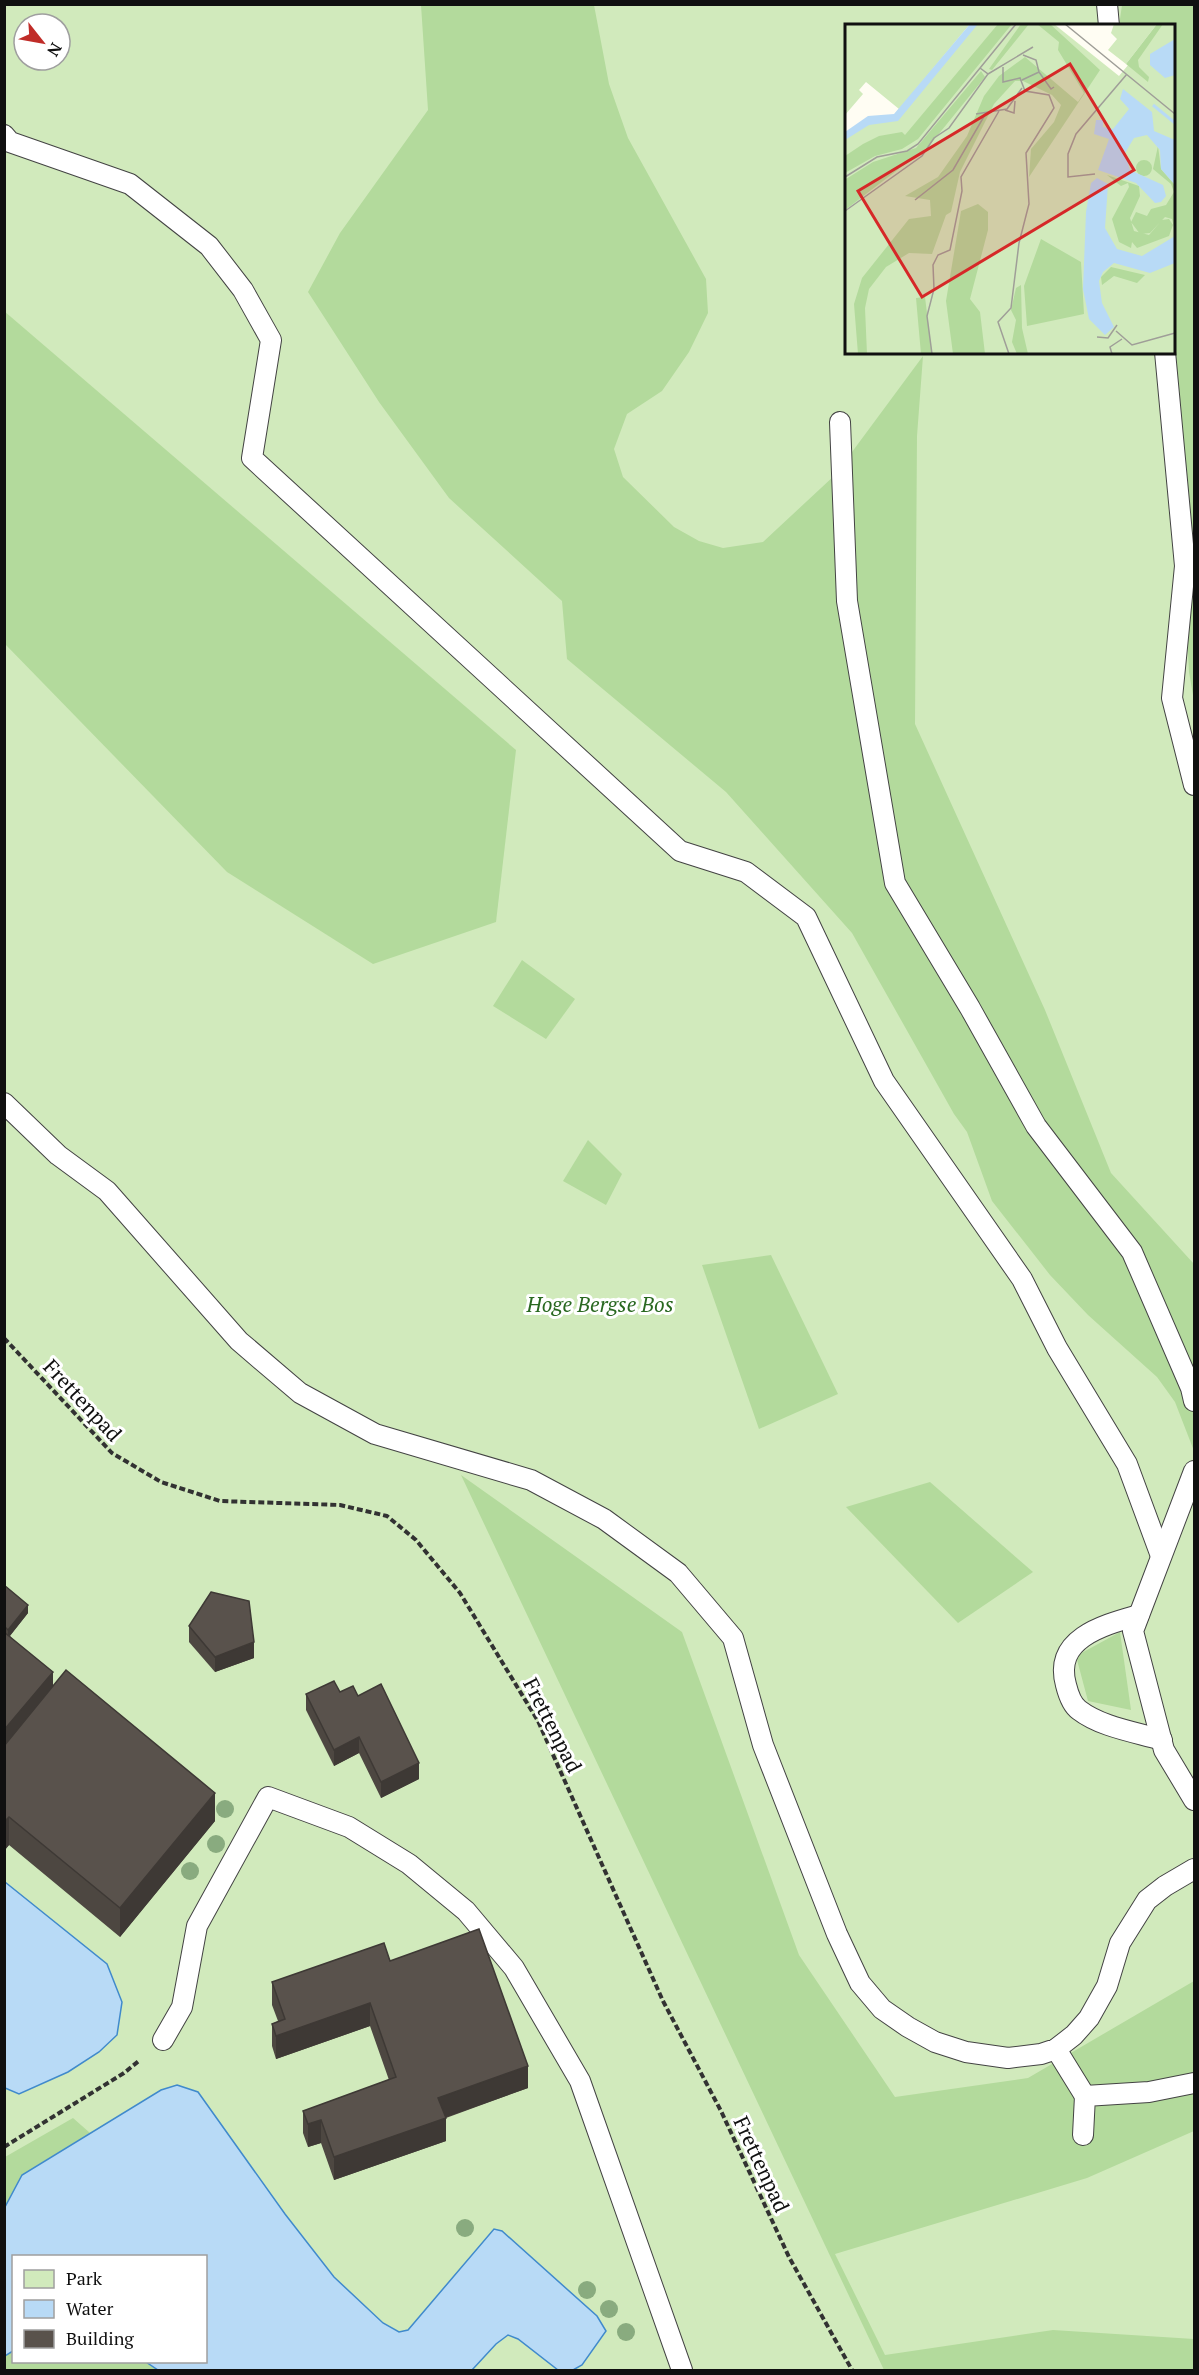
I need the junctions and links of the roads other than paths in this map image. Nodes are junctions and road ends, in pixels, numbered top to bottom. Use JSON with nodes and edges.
{"nodes":[{"id":1,"x":1107,"y":4,"type":"edge"},
{"id":2,"x":1109,"y":24,"type":"edge"},
{"id":3,"x":4,"y":135,"type":"edge"},
{"id":4,"x":1164,"y":354,"type":"edge"},
{"id":5,"x":840,"y":422,"type":"dead end"},
{"id":6,"x":1194,"y":785,"type":"edge"},
{"id":7,"x":4,"y":1103,"type":"edge"},
{"id":8,"x":1194,"y":1401,"type":"edge"},
{"id":9,"x":1194,"y":1471,"type":"edge"},
{"id":10,"x":1161,"y":1556,"type":"junction"},
{"id":11,"x":1139,"y":1616,"type":"junction"},
{"id":12,"x":1161,"y":1740,"type":"junction"},
{"id":13,"x":1194,"y":1800,"type":"edge"},
{"id":14,"x":1194,"y":1869,"type":"edge"},
{"id":15,"x":163,"y":2040,"type":"road end"},
{"id":16,"x":1056,"y":2049,"type":"junction"},
{"id":17,"x":1194,"y":2082,"type":"edge"},
{"id":18,"x":1085,"y":2096,"type":"junction"},
{"id":19,"x":1083,"y":2135,"type":"dead end"},
{"id":20,"x":682,"y":2370,"type":"edge"}],
"edges":[{"from":1,"to":2,"type":"lane"},
{"from":3,"to":10,"type":"lane"},
{"from":4,"to":6,"type":"lane"},
{"from":5,"to":8,"type":"lane"},
{"from":7,"to":16,"type":"lane"},
{"from":9,"to":10,"type":"lane"},
{"from":10,"to":11,"type":"lane"},
{"from":11,"to":12,"type":"lane"},
{"from":11,"to":12,"type":"lane"},
{"from":12,"to":13,"type":"lane"},
{"from":14,"to":16,"type":"lane"},
{"from":15,"to":20,"type":"lane"},
{"from":16,"to":18,"type":"lane"},
{"from":17,"to":18,"type":"lane"},
{"from":18,"to":19,"type":"lane"}]}
